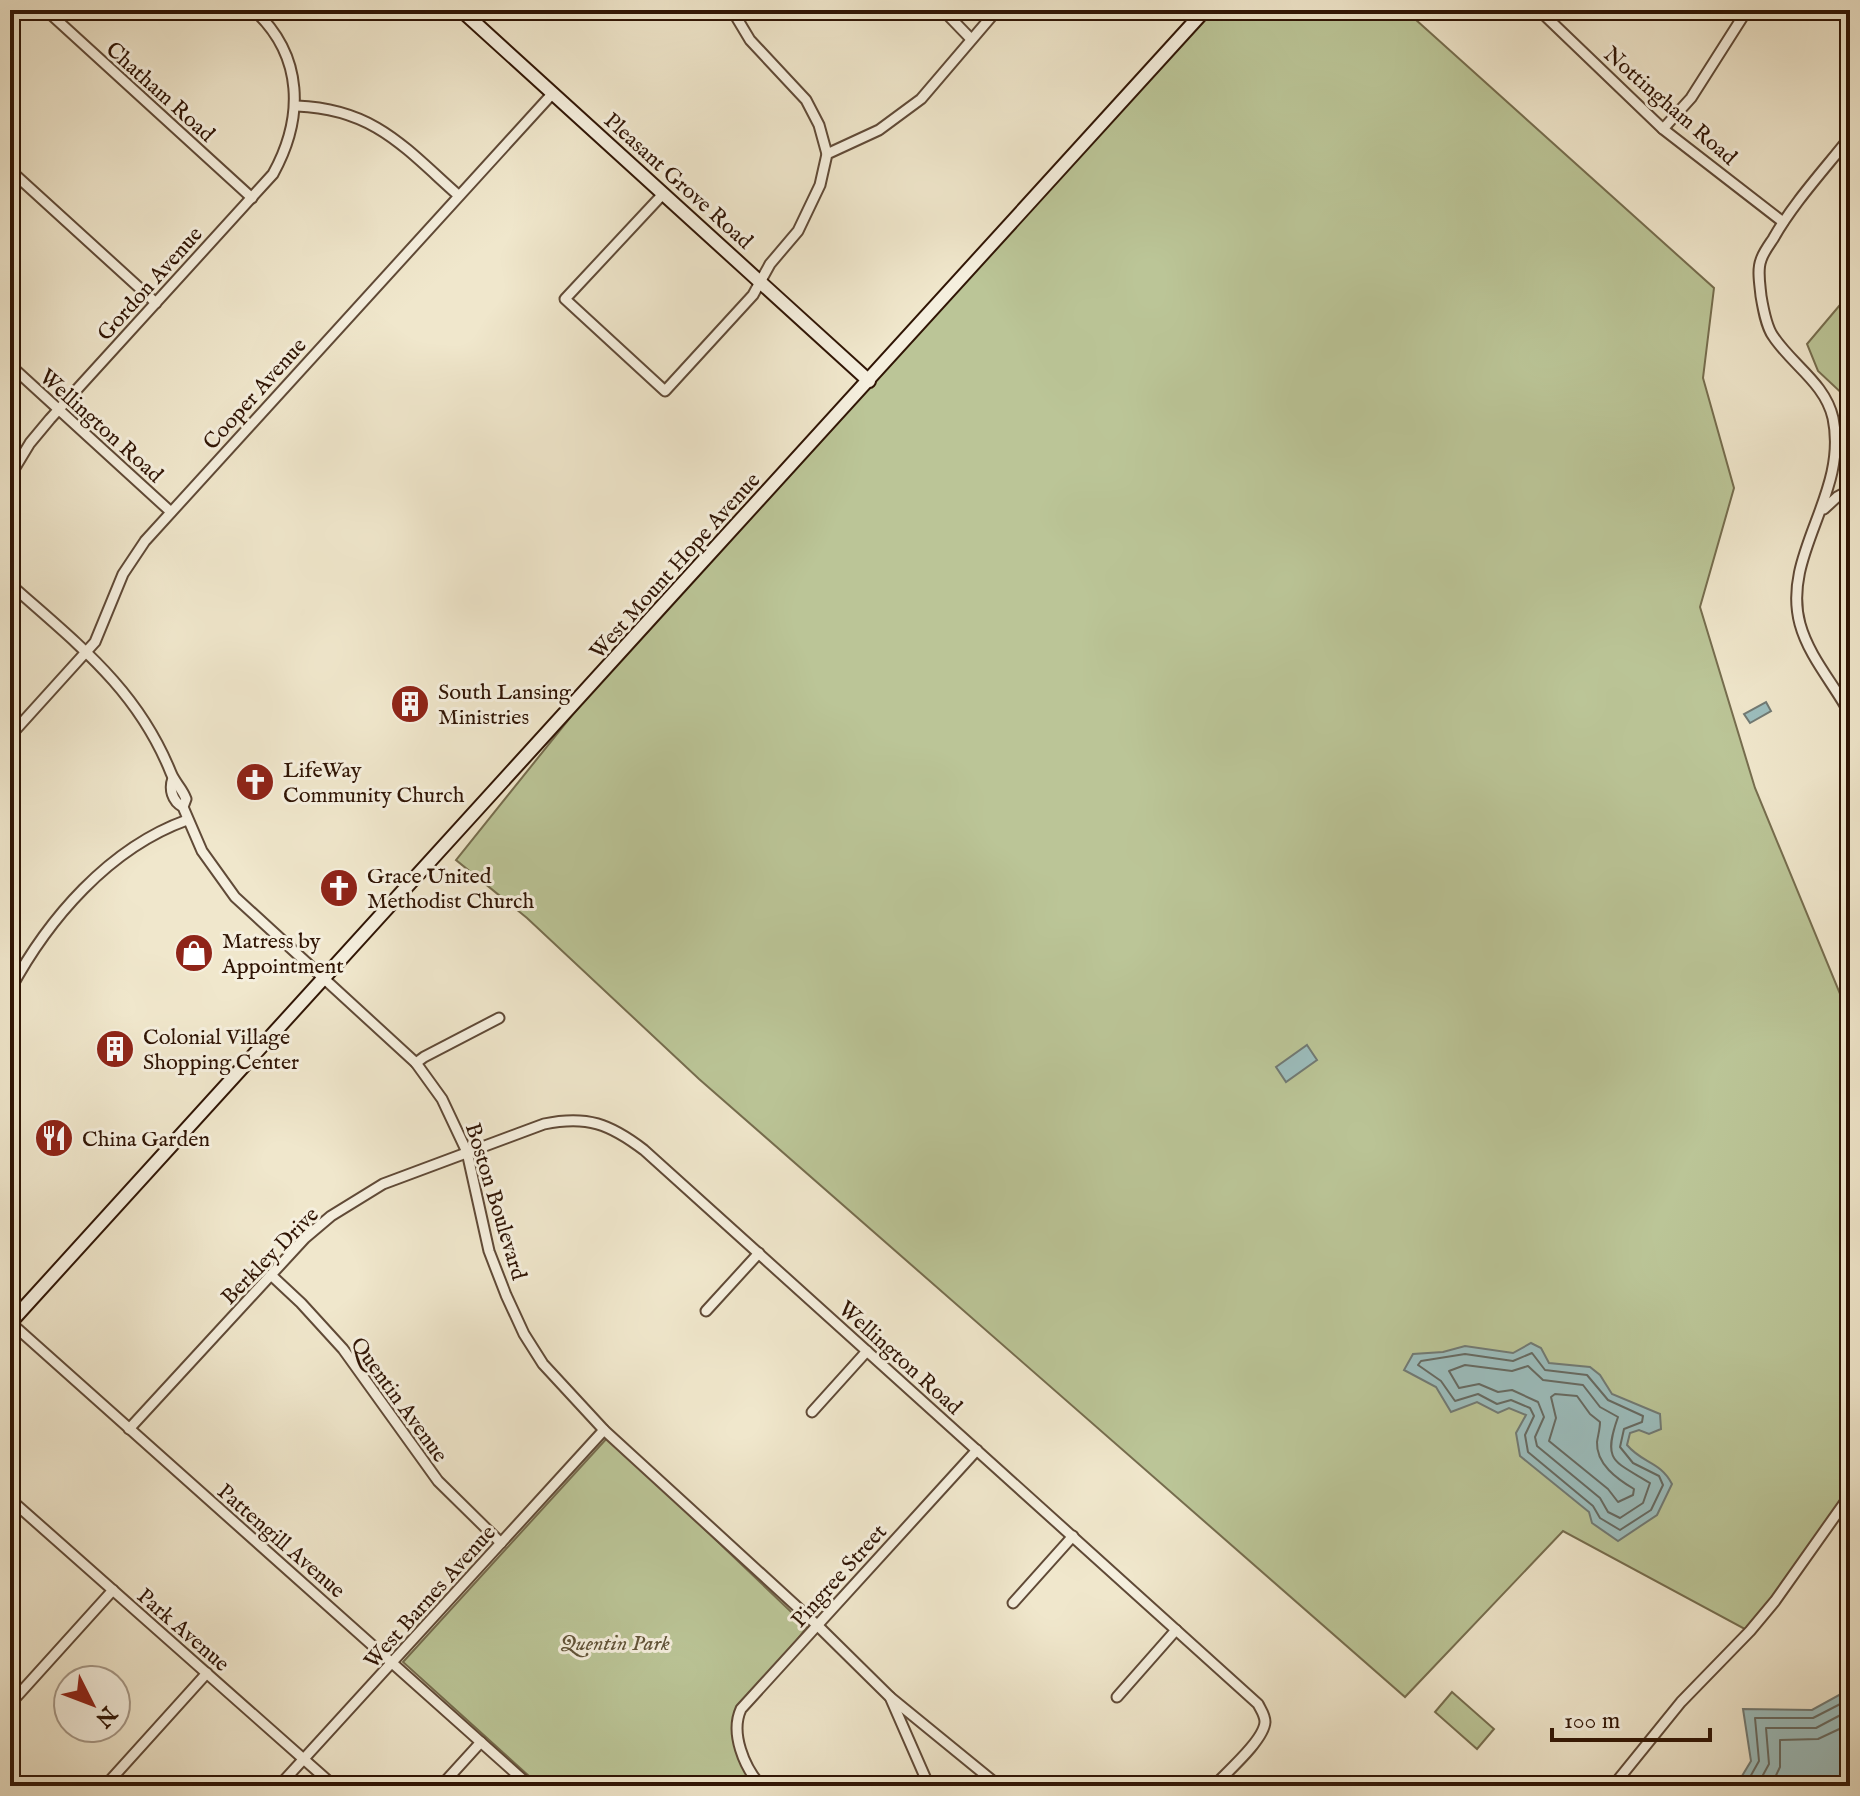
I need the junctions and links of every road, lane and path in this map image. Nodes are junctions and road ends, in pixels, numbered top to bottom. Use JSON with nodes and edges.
{"nodes":[{"id":1,"x":46,"y":10,"type":"edge"},
{"id":2,"x":254,"y":10,"type":"edge"},
{"id":3,"x":461,"y":10,"type":"edge"},
{"id":4,"x":732,"y":10,"type":"edge"},
{"id":5,"x":943,"y":10,"type":"edge"},
{"id":6,"x":997,"y":10,"type":"edge"},
{"id":7,"x":1205,"y":10,"type":"edge"},
{"id":8,"x":1539,"y":10,"type":"edge"},
{"id":9,"x":1747,"y":10,"type":"edge"},
{"id":10,"x":971,"y":39,"type":"junction"},
{"id":11,"x":553,"y":93,"type":"junction"},
{"id":12,"x":297,"y":106,"type":"junction"},
{"id":13,"x":1663,"y":129,"type":"junction"},
{"id":14,"x":1850,"y":137,"type":"edge"},
{"id":15,"x":827,"y":154,"type":"junction"},
{"id":16,"x":10,"y":170,"type":"edge"},
{"id":17,"x":663,"y":194,"type":"junction"},
{"id":18,"x":458,"y":195,"type":"junction"},
{"id":19,"x":252,"y":198,"type":"junction"},
{"id":20,"x":1783,"y":222,"type":"junction"},
{"id":21,"x":761,"y":281,"type":"junction"},
{"id":22,"x":156,"y":303,"type":"junction"},
{"id":23,"x":10,"y":365,"type":"edge"},
{"id":24,"x":869,"y":381,"type":"junction"},
{"id":25,"x":59,"y":410,"type":"junction"},
{"id":26,"x":10,"y":476,"type":"edge"},
{"id":27,"x":1850,"y":490,"type":"edge"},
{"id":28,"x":1821,"y":511,"type":"junction"},
{"id":29,"x":171,"y":512,"type":"junction"},
{"id":30,"x":10,"y":584,"type":"edge"},
{"id":31,"x":86,"y":653,"type":"junction"},
{"id":32,"x":1850,"y":714,"type":"edge"},
{"id":33,"x":10,"y":736,"type":"edge"},
{"id":34,"x":187,"y":820,"type":"junction"},
{"id":35,"x":323,"y":976,"type":"junction"},
{"id":36,"x":10,"y":990,"type":"edge"},
{"id":37,"x":499,"y":1018,"type":"dead end"},
{"id":38,"x":416,"y":1063,"type":"junction"},
{"id":39,"x":467,"y":1152,"type":"junction"},
{"id":40,"x":759,"y":1253,"type":"junction"},
{"id":41,"x":271,"y":1275,"type":"junction"},
{"id":42,"x":706,"y":1311,"type":"dead end"},
{"id":43,"x":10,"y":1322,"type":"edge"},
{"id":44,"x":867,"y":1351,"type":"junction"},
{"id":45,"x":812,"y":1412,"type":"dead end"},
{"id":46,"x":129,"y":1429,"type":"junction"},
{"id":47,"x":604,"y":1430,"type":"junction"},
{"id":48,"x":977,"y":1450,"type":"junction"},
{"id":49,"x":1850,"y":1495,"type":"edge"},
{"id":50,"x":10,"y":1499,"type":"edge"},
{"id":51,"x":19,"y":1507,"type":"junction"},
{"id":52,"x":11,"y":1515,"type":"edge"},
{"id":53,"x":1073,"y":1536,"type":"junction"},
{"id":54,"x":501,"y":1543,"type":"junction"},
{"id":55,"x":113,"y":1590,"type":"junction"},
{"id":56,"x":1013,"y":1603,"type":"dead end"},
{"id":57,"x":817,"y":1625,"type":"junction"},
{"id":58,"x":1176,"y":1630,"type":"junction"},
{"id":59,"x":393,"y":1662,"type":"junction"},
{"id":60,"x":207,"y":1673,"type":"junction"},
{"id":61,"x":890,"y":1697,"type":"junction"},
{"id":62,"x":1117,"y":1697,"type":"dead end"},
{"id":63,"x":10,"y":1704,"type":"edge"},
{"id":64,"x":481,"y":1742,"type":"junction"},
{"id":65,"x":304,"y":1759,"type":"junction"},
{"id":66,"x":755,"y":1784,"type":"edge"},
{"id":67,"x":105,"y":1786,"type":"edge"},
{"id":68,"x":279,"y":1786,"type":"edge"},
{"id":69,"x":334,"y":1786,"type":"edge"},
{"id":70,"x":441,"y":1786,"type":"edge"},
{"id":71,"x":530,"y":1786,"type":"edge"},
{"id":72,"x":929,"y":1786,"type":"edge"},
{"id":73,"x":999,"y":1786,"type":"edge"},
{"id":74,"x":1214,"y":1786,"type":"edge"},
{"id":75,"x":1613,"y":1786,"type":"edge"}],
"edges":[{"from":1,"to":19,"type":"street","name":"Chatham Road"},
{"from":2,"to":12,"type":"street"},
{"from":3,"to":11,"type":"street","name":"Pleasant Grove Road"},
{"from":4,"to":15,"type":"street"},
{"from":5,"to":10,"type":"street"},
{"from":6,"to":10,"type":"street"},
{"from":7,"to":24,"type":"street","name":"West Mount Hope Avenue"},
{"from":8,"to":13,"type":"street","name":"Nottingham Road"},
{"from":9,"to":13,"type":"street"},
{"from":10,"to":15,"type":"street"},
{"from":11,"to":17,"type":"street","name":"Pleasant Grove Road"},
{"from":11,"to":18,"type":"street","name":"Cooper Avenue"},
{"from":12,"to":18,"type":"street"},
{"from":12,"to":19,"type":"street","name":"Gordon Avenue"},
{"from":13,"to":20,"type":"street","name":"Nottingham Road"},
{"from":14,"to":20,"type":"street"},
{"from":15,"to":21,"type":"street"},
{"from":16,"to":22,"type":"street"},
{"from":17,"to":21,"type":"street","name":"Pleasant Grove Road"},
{"from":17,"to":21,"type":"street"},
{"from":18,"to":29,"type":"street","name":"Cooper Avenue"},
{"from":19,"to":22,"type":"street","name":"Gordon Avenue"},
{"from":20,"to":28,"type":"street"},
{"from":21,"to":24,"type":"street","name":"Pleasant Grove Road"},
{"from":22,"to":25,"type":"street","name":"Gordon Avenue"},
{"from":23,"to":25,"type":"street","name":"Wellington Road"},
{"from":24,"to":35,"type":"street","name":"West Mount Hope Avenue"},
{"from":25,"to":26,"type":"street","name":"Gordon Avenue"},
{"from":25,"to":29,"type":"street","name":"Wellington Road"},
{"from":27,"to":28,"type":"street"},
{"from":28,"to":32,"type":"street"},
{"from":29,"to":31,"type":"street","name":"Cooper Avenue"},
{"from":30,"to":31,"type":"street","name":"Boston Boulevard"},
{"from":31,"to":33,"type":"street","name":"Cooper Avenue"},
{"from":31,"to":34,"type":"street","name":"Boston Boulevard"},
{"from":34,"to":35,"type":"street","name":"Boston Boulevard"},
{"from":34,"to":36,"type":"street"},
{"from":35,"to":38,"type":"street","name":"Boston Boulevard"},
{"from":35,"to":43,"type":"street","name":"West Mount Hope Avenue"},
{"from":37,"to":38,"type":"street"},
{"from":38,"to":39,"type":"street","name":"Boston Boulevard"},
{"from":39,"to":40,"type":"street","name":"Wellington Road"},
{"from":39,"to":41,"type":"street","name":"Berkley Drive"},
{"from":39,"to":47,"type":"street","name":"Boston Boulevard"},
{"from":40,"to":42,"type":"street"},
{"from":40,"to":44,"type":"street","name":"Wellington Road"},
{"from":41,"to":46,"type":"street","name":"Berkley Drive"},
{"from":41,"to":54,"type":"street","name":"Quentin Avenue"},
{"from":43,"to":46,"type":"street","name":"Pattengill Avenue"},
{"from":44,"to":45,"type":"street"},
{"from":44,"to":48,"type":"street","name":"Wellington Road"},
{"from":46,"to":59,"type":"street","name":"Pattengill Avenue"},
{"from":47,"to":54,"type":"street","name":"West Barnes Avenue"},
{"from":47,"to":57,"type":"street","name":"Boston Boulevard"},
{"from":48,"to":53,"type":"street","name":"Wellington Road"},
{"from":48,"to":57,"type":"street","name":"Pingree Street"},
{"from":49,"to":75,"type":"street"},
{"from":50,"to":51,"type":"street","name":"Park Avenue"},
{"from":51,"to":52,"type":"street"},
{"from":51,"to":55,"type":"street","name":"Park Avenue"},
{"from":53,"to":56,"type":"street"},
{"from":53,"to":58,"type":"street","name":"Wellington Road"},
{"from":54,"to":59,"type":"street","name":"West Barnes Avenue"},
{"from":55,"to":60,"type":"street","name":"Park Avenue"},
{"from":55,"to":63,"type":"street"},
{"from":57,"to":61,"type":"street","name":"Boston Boulevard"},
{"from":57,"to":66,"type":"street","name":"Pingree Street"},
{"from":58,"to":62,"type":"street"},
{"from":58,"to":74,"type":"street","name":"Wellington Road"},
{"from":59,"to":64,"type":"street","name":"Pattengill Avenue"},
{"from":59,"to":65,"type":"street","name":"West Barnes Avenue"},
{"from":60,"to":65,"type":"street","name":"Park Avenue"},
{"from":60,"to":67,"type":"street"},
{"from":61,"to":72,"type":"street","name":"Boston Boulevard"},
{"from":61,"to":73,"type":"street"},
{"from":64,"to":70,"type":"street"},
{"from":64,"to":71,"type":"street","name":"Pattengill Avenue"},
{"from":65,"to":68,"type":"street","name":"West Barnes Avenue"},
{"from":65,"to":69,"type":"street","name":"Park Avenue"}]}
